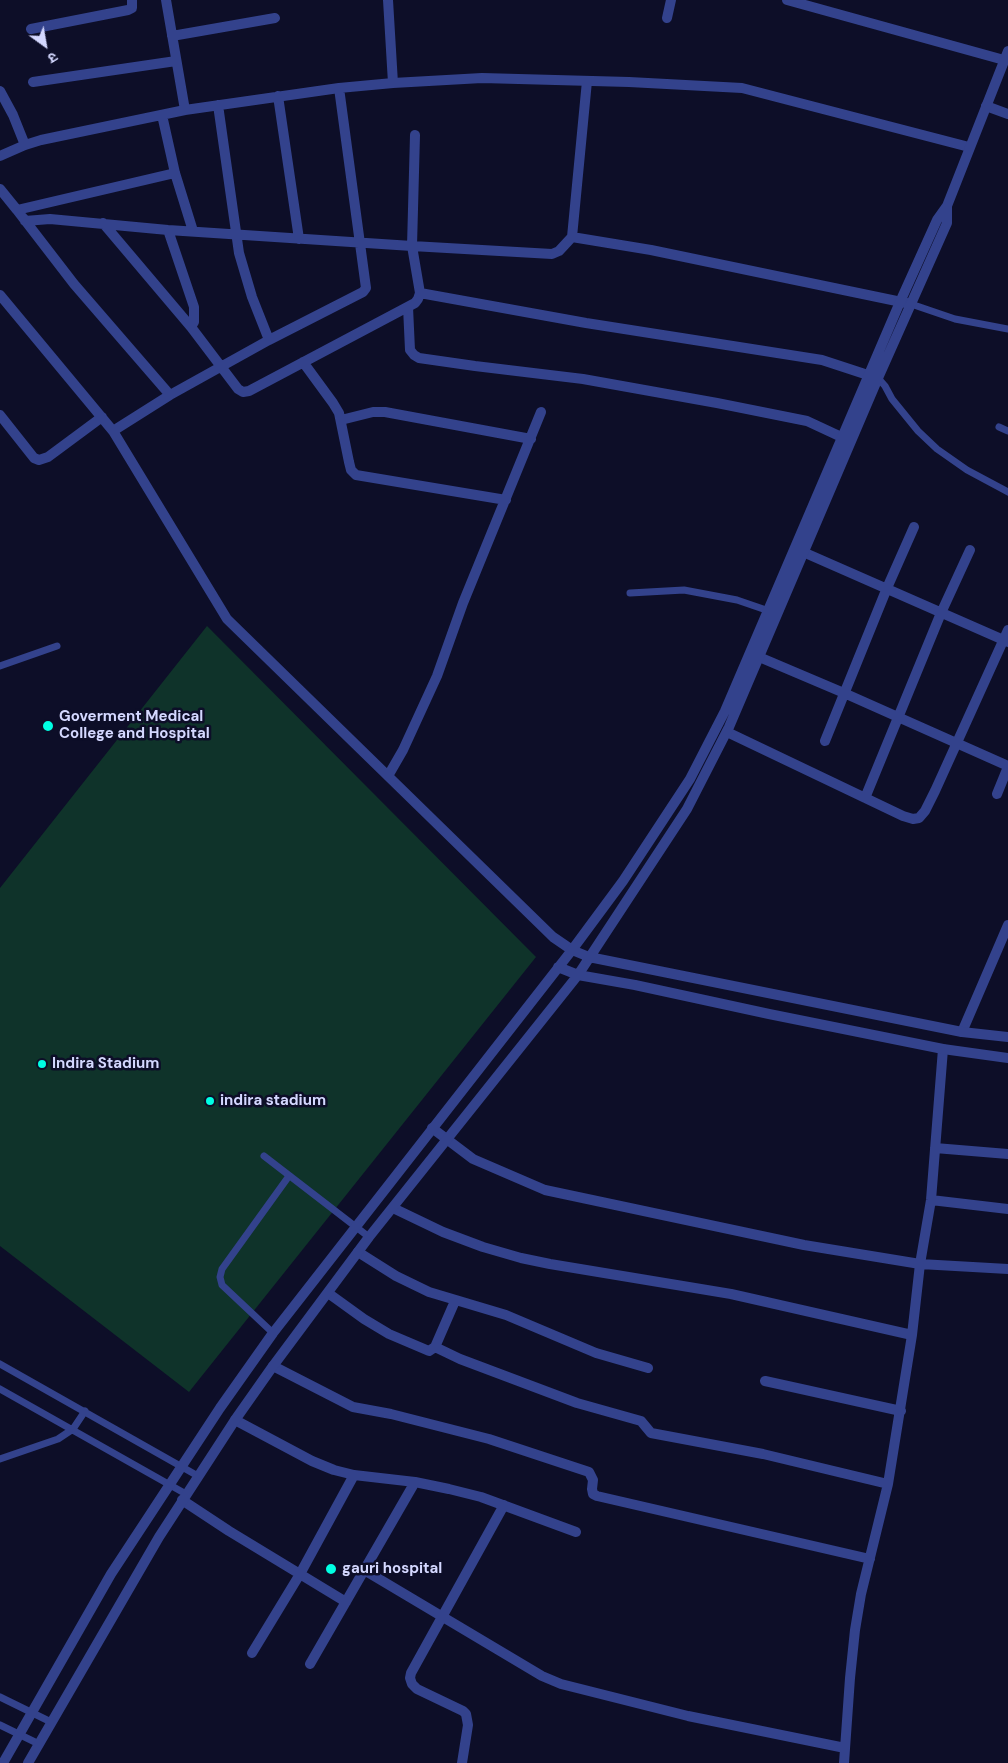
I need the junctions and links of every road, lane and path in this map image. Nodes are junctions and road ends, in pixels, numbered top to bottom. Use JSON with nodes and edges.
{"nodes":[{"id":1,"x":132,"y":0,"type":"edge"},
{"id":2,"x":166,"y":0,"type":"edge"},
{"id":3,"x":388,"y":0,"type":"edge"},
{"id":4,"x":671,"y":0,"type":"edge"},
{"id":5,"x":787,"y":0,"type":"edge"},
{"id":6,"x":275,"y":18,"type":"dead end"},
{"id":7,"x":667,"y":18,"type":"dead end"},
{"id":8,"x":31,"y":29,"type":"dead end"},
{"id":9,"x":172,"y":36,"type":"junction"},
{"id":10,"x":1006,"y":55,"type":"edge"},
{"id":11,"x":176,"y":61,"type":"junction"},
{"id":12,"x":587,"y":81,"type":"junction"},
{"id":13,"x":33,"y":82,"type":"dead end"},
{"id":14,"x":393,"y":83,"type":"junction"},
{"id":15,"x":339,"y":88,"type":"junction"},
{"id":16,"x":0,"y":91,"type":"edge"},
{"id":17,"x":278,"y":96,"type":"junction"},
{"id":18,"x":218,"y":105,"type":"junction"},
{"id":19,"x":986,"y":106,"type":"junction"},
{"id":20,"x":185,"y":110,"type":"junction"},
{"id":21,"x":1008,"y":114,"type":"edge"},
{"id":22,"x":162,"y":115,"type":"junction"},
{"id":23,"x":415,"y":135,"type":"dead end"},
{"id":24,"x":25,"y":145,"type":"junction"},
{"id":25,"x":969,"y":147,"type":"junction"},
{"id":26,"x":0,"y":156,"type":"edge"},
{"id":27,"x":175,"y":173,"type":"junction"},
{"id":28,"x":0,"y":189,"type":"edge"},
{"id":29,"x":947,"y":206,"type":"junction"},
{"id":30,"x":17,"y":210,"type":"junction"},
{"id":31,"x":25,"y":221,"type":"junction"},
{"id":32,"x":104,"y":223,"type":"junction"},
{"id":33,"x":168,"y":230,"type":"junction"},
{"id":34,"x":193,"y":231,"type":"junction"},
{"id":35,"x":236,"y":234,"type":"junction"},
{"id":36,"x":572,"y":237,"type":"junction"},
{"id":37,"x":299,"y":239,"type":"junction"},
{"id":38,"x":359,"y":243,"type":"junction"},
{"id":39,"x":412,"y":246,"type":"junction"},
{"id":40,"x":420,"y":293,"type":"junction"},
{"id":41,"x":0,"y":295,"type":"edge"},
{"id":42,"x":900,"y":302,"type":"junction"},
{"id":43,"x":911,"y":304,"type":"junction"},
{"id":44,"x":408,"y":307,"type":"junction"},
{"id":45,"x":191,"y":327,"type":"junction"},
{"id":46,"x":1008,"y":329,"type":"edge"},
{"id":47,"x":269,"y":340,"type":"junction"},
{"id":48,"x":303,"y":362,"type":"junction"},
{"id":49,"x":222,"y":367,"type":"junction"},
{"id":50,"x":873,"y":377,"type":"junction"},
{"id":51,"x":170,"y":395,"type":"junction"},
{"id":52,"x":541,"y":412,"type":"dead end"},
{"id":53,"x":0,"y":415,"type":"edge"},
{"id":54,"x":102,"y":417,"type":"junction"},
{"id":55,"x":341,"y":420,"type":"junction"},
{"id":56,"x":999,"y":427,"type":"dead end"},
{"id":57,"x":113,"y":431,"type":"junction"},
{"id":58,"x":1008,"y":431,"type":"edge"},
{"id":59,"x":531,"y":439,"type":"junction"},
{"id":60,"x":846,"y":439,"type":"junction"},
{"id":61,"x":1008,"y":492,"type":"edge"},
{"id":62,"x":506,"y":500,"type":"junction"},
{"id":63,"x":914,"y":527,"type":"dead end"},
{"id":64,"x":970,"y":550,"type":"dead end"},
{"id":65,"x":803,"y":552,"type":"junction"},
{"id":66,"x":887,"y":588,"type":"junction"},
{"id":67,"x":630,"y":593,"type":"dead end"},
{"id":68,"x":773,"y":612,"type":"junction"},
{"id":69,"x":941,"y":612,"type":"junction"},
{"id":70,"x":1007,"y":638,"type":"edge"},
{"id":71,"x":57,"y":646,"type":"dead end"},
{"id":72,"x":755,"y":655,"type":"junction"},
{"id":73,"x":0,"y":666,"type":"edge"},
{"id":74,"x":844,"y":693,"type":"junction"},
{"id":75,"x":898,"y":717,"type":"junction"},
{"id":76,"x":727,"y":732,"type":"junction"},
{"id":77,"x":824,"y":741,"type":"dead end"},
{"id":78,"x":957,"y":743,"type":"junction"},
{"id":79,"x":1008,"y":767,"type":"edge"},
{"id":80,"x":388,"y":776,"type":"junction"},
{"id":81,"x":997,"y":794,"type":"dead end"},
{"id":82,"x":865,"y":798,"type":"junction"},
{"id":83,"x":1008,"y":925,"type":"edge"},
{"id":84,"x":572,"y":950,"type":"junction"},
{"id":85,"x":589,"y":957,"type":"junction"},
{"id":86,"x":558,"y":967,"type":"junction"},
{"id":87,"x":578,"y":974,"type":"junction"},
{"id":88,"x":962,"y":1032,"type":"junction"},
{"id":89,"x":1008,"y":1037,"type":"edge"},
{"id":90,"x":943,"y":1049,"type":"junction"},
{"id":91,"x":1008,"y":1058,"type":"edge"},
{"id":92,"x":432,"y":1128,"type":"junction"},
{"id":93,"x":447,"y":1140,"type":"junction"},
{"id":94,"x":935,"y":1148,"type":"junction"},
{"id":95,"x":1008,"y":1154,"type":"edge"},
{"id":96,"x":264,"y":1156,"type":"dead end"},
{"id":97,"x":289,"y":1176,"type":"junction"},
{"id":98,"x":931,"y":1200,"type":"junction"},
{"id":99,"x":393,"y":1208,"type":"junction"},
{"id":100,"x":1008,"y":1210,"type":"edge"},
{"id":101,"x":355,"y":1227,"type":"junction"},
{"id":102,"x":370,"y":1237,"type":"junction"},
{"id":103,"x":358,"y":1252,"type":"junction"},
{"id":104,"x":920,"y":1264,"type":"junction"},
{"id":105,"x":1008,"y":1269,"type":"edge"},
{"id":106,"x":328,"y":1292,"type":"junction"},
{"id":107,"x":455,"y":1301,"type":"junction"},
{"id":108,"x":273,"y":1333,"type":"junction"},
{"id":109,"x":912,"y":1335,"type":"junction"},
{"id":110,"x":435,"y":1347,"type":"junction"},
{"id":111,"x":0,"y":1364,"type":"edge"},
{"id":112,"x":273,"y":1366,"type":"junction"},
{"id":113,"x":648,"y":1368,"type":"dead end"},
{"id":114,"x":765,"y":1382,"type":"dead end"},
{"id":115,"x":0,"y":1389,"type":"edge"},
{"id":116,"x":85,"y":1411,"type":"junction"},
{"id":117,"x":901,"y":1411,"type":"junction"},
{"id":118,"x":235,"y":1420,"type":"junction"},
{"id":119,"x":73,"y":1429,"type":"junction"},
{"id":120,"x":0,"y":1459,"type":"edge"},
{"id":121,"x":180,"y":1466,"type":"junction"},
{"id":122,"x":354,"y":1475,"type":"junction"},
{"id":123,"x":198,"y":1476,"type":"junction"},
{"id":124,"x":415,"y":1482,"type":"junction"},
{"id":125,"x":169,"y":1484,"type":"junction"},
{"id":126,"x":888,"y":1484,"type":"junction"},
{"id":127,"x":184,"y":1497,"type":"junction"},
{"id":128,"x":504,"y":1505,"type":"junction"},
{"id":129,"x":576,"y":1532,"type":"dead end"},
{"id":130,"x":870,"y":1559,"type":"junction"},
{"id":131,"x":364,"y":1570,"type":"junction"},
{"id":132,"x":300,"y":1574,"type":"junction"},
{"id":133,"x":346,"y":1602,"type":"junction"},
{"id":134,"x":442,"y":1616,"type":"junction"},
{"id":135,"x":252,"y":1653,"type":"dead end"},
{"id":136,"x":310,"y":1664,"type":"dead end"},
{"id":137,"x":0,"y":1697,"type":"edge"},
{"id":138,"x":31,"y":1712,"type":"junction"},
{"id":139,"x":51,"y":1722,"type":"junction"},
{"id":140,"x":0,"y":1725,"type":"edge"},
{"id":141,"x":19,"y":1734,"type":"junction"},
{"id":142,"x":39,"y":1744,"type":"junction"},
{"id":143,"x":845,"y":1748,"type":"junction"},
{"id":144,"x":3,"y":1763,"type":"edge"},
{"id":145,"x":28,"y":1763,"type":"edge"},
{"id":146,"x":462,"y":1763,"type":"edge"},
{"id":147,"x":844,"y":1763,"type":"edge"}],
"edges":[{"from":1,"to":8,"type":"street"},
{"from":2,"to":9,"type":"street"},
{"from":3,"to":14,"type":"street"},
{"from":4,"to":7,"type":"street"},
{"from":5,"to":10,"type":"street"},
{"from":6,"to":9,"type":"street"},
{"from":9,"to":11,"type":"street"},
{"from":10,"to":19,"type":"street"},
{"from":11,"to":13,"type":"street"},
{"from":11,"to":20,"type":"street"},
{"from":12,"to":14,"type":"street"},
{"from":12,"to":25,"type":"street"},
{"from":12,"to":36,"type":"street"},
{"from":14,"to":15,"type":"street"},
{"from":15,"to":17,"type":"street"},
{"from":15,"to":38,"type":"street"},
{"from":16,"to":24,"type":"street"},
{"from":17,"to":18,"type":"street"},
{"from":17,"to":37,"type":"street"},
{"from":18,"to":20,"type":"street"},
{"from":18,"to":35,"type":"street"},
{"from":19,"to":21,"type":"street"},
{"from":19,"to":25,"type":"street"},
{"from":20,"to":22,"type":"street"},
{"from":22,"to":24,"type":"street"},
{"from":22,"to":27,"type":"street"},
{"from":23,"to":39,"type":"street"},
{"from":24,"to":26,"type":"street"},
{"from":25,"to":29,"type":"street"},
{"from":27,"to":30,"type":"street"},
{"from":27,"to":34,"type":"street"},
{"from":28,"to":30,"type":"street"},
{"from":29,"to":42,"type":"street"},
{"from":29,"to":43,"type":"street"},
{"from":30,"to":31,"type":"street"},
{"from":31,"to":32,"type":"street"},
{"from":31,"to":51,"type":"street"},
{"from":32,"to":33,"type":"street"},
{"from":32,"to":45,"type":"street"},
{"from":33,"to":34,"type":"street"},
{"from":33,"to":45,"type":"street"},
{"from":34,"to":35,"type":"street"},
{"from":35,"to":37,"type":"street"},
{"from":35,"to":47,"type":"street"},
{"from":36,"to":39,"type":"street"},
{"from":36,"to":42,"type":"street"},
{"from":37,"to":38,"type":"street"},
{"from":38,"to":39,"type":"street"},
{"from":38,"to":47,"type":"street"},
{"from":39,"to":40,"type":"street"},
{"from":40,"to":44,"type":"street"},
{"from":40,"to":50,"type":"street"},
{"from":41,"to":54,"type":"street"},
{"from":42,"to":43,"type":"street"},
{"from":42,"to":50,"type":"street"},
{"from":43,"to":46,"type":"lane"},
{"from":43,"to":50,"type":"street"},
{"from":44,"to":48,"type":"street"},
{"from":44,"to":60,"type":"street"},
{"from":45,"to":49,"type":"street"},
{"from":47,"to":49,"type":"street"},
{"from":48,"to":49,"type":"street"},
{"from":48,"to":55,"type":"street"},
{"from":49,"to":51,"type":"street"},
{"from":50,"to":60,"type":"street"},
{"from":50,"to":61,"type":"lane"},
{"from":51,"to":57,"type":"street"},
{"from":52,"to":59,"type":"street"},
{"from":53,"to":54,"type":"street"},
{"from":54,"to":57,"type":"street"},
{"from":55,"to":59,"type":"street"},
{"from":55,"to":62,"type":"street"},
{"from":56,"to":58,"type":"lane"},
{"from":57,"to":80,"type":"street"},
{"from":59,"to":62,"type":"street"},
{"from":60,"to":65,"type":"street"},
{"from":60,"to":68,"type":"street"},
{"from":62,"to":80,"type":"street"},
{"from":63,"to":66,"type":"street"},
{"from":64,"to":69,"type":"street"},
{"from":65,"to":66,"type":"street"},
{"from":65,"to":68,"type":"street"},
{"from":66,"to":69,"type":"street"},
{"from":66,"to":74,"type":"street"},
{"from":67,"to":68,"type":"lane"},
{"from":68,"to":72,"type":"street"},
{"from":69,"to":70,"type":"street"},
{"from":69,"to":75,"type":"street"},
{"from":70,"to":78,"type":"street"},
{"from":71,"to":73,"type":"lane"},
{"from":72,"to":74,"type":"street"},
{"from":72,"to":76,"type":"street"},
{"from":72,"to":84,"type":"street"},
{"from":74,"to":75,"type":"street"},
{"from":74,"to":77,"type":"street"},
{"from":75,"to":78,"type":"street"},
{"from":75,"to":82,"type":"street"},
{"from":76,"to":82,"type":"street"},
{"from":76,"to":85,"type":"street"},
{"from":78,"to":79,"type":"street"},
{"from":78,"to":82,"type":"street"},
{"from":79,"to":81,"type":"street"},
{"from":80,"to":84,"type":"street"},
{"from":83,"to":88,"type":"street"},
{"from":84,"to":85,"type":"street"},
{"from":84,"to":86,"type":"street"},
{"from":85,"to":87,"type":"street"},
{"from":85,"to":88,"type":"street"},
{"from":86,"to":87,"type":"street"},
{"from":86,"to":92,"type":"street"},
{"from":87,"to":90,"type":"street"},
{"from":87,"to":93,"type":"street"},
{"from":88,"to":89,"type":"street"},
{"from":90,"to":91,"type":"street"},
{"from":90,"to":94,"type":"street"},
{"from":92,"to":93,"type":"street"},
{"from":92,"to":101,"type":"street"},
{"from":93,"to":99,"type":"street"},
{"from":93,"to":104,"type":"street"},
{"from":94,"to":95,"type":"street"},
{"from":94,"to":98,"type":"street"},
{"from":96,"to":97,"type":"lane"},
{"from":97,"to":101,"type":"lane"},
{"from":97,"to":108,"type":"lane"},
{"from":98,"to":100,"type":"street"},
{"from":98,"to":104,"type":"street"},
{"from":99,"to":102,"type":"street"},
{"from":99,"to":109,"type":"street"},
{"from":101,"to":102,"type":"lane"},
{"from":101,"to":108,"type":"street"},
{"from":102,"to":103,"type":"street"},
{"from":103,"to":106,"type":"street"},
{"from":103,"to":107,"type":"street"},
{"from":104,"to":105,"type":"street"},
{"from":104,"to":109,"type":"street"},
{"from":106,"to":110,"type":"street"},
{"from":106,"to":112,"type":"street"},
{"from":107,"to":110,"type":"street"},
{"from":107,"to":113,"type":"street"},
{"from":108,"to":121,"type":"street"},
{"from":109,"to":117,"type":"street"},
{"from":110,"to":126,"type":"street"},
{"from":111,"to":116,"type":"lane"},
{"from":112,"to":118,"type":"street"},
{"from":112,"to":130,"type":"street"},
{"from":114,"to":117,"type":"street"},
{"from":115,"to":119,"type":"lane"},
{"from":116,"to":119,"type":"lane"},
{"from":116,"to":121,"type":"lane"},
{"from":117,"to":126,"type":"street"},
{"from":118,"to":122,"type":"street"},
{"from":118,"to":123,"type":"street"},
{"from":119,"to":120,"type":"lane"},
{"from":119,"to":125,"type":"lane"},
{"from":121,"to":123,"type":"lane"},
{"from":121,"to":125,"type":"street"},
{"from":122,"to":124,"type":"street"},
{"from":122,"to":132,"type":"street"},
{"from":123,"to":127,"type":"street"},
{"from":124,"to":128,"type":"street"},
{"from":124,"to":131,"type":"street"},
{"from":125,"to":127,"type":"lane"},
{"from":125,"to":138,"type":"street"},
{"from":126,"to":130,"type":"street"},
{"from":127,"to":132,"type":"street"},
{"from":127,"to":139,"type":"street"},
{"from":128,"to":129,"type":"street"},
{"from":128,"to":134,"type":"street"},
{"from":130,"to":143,"type":"street"},
{"from":131,"to":133,"type":"street"},
{"from":131,"to":134,"type":"street"},
{"from":132,"to":133,"type":"street"},
{"from":132,"to":135,"type":"street"},
{"from":133,"to":136,"type":"street"},
{"from":134,"to":143,"type":"street"},
{"from":134,"to":146,"type":"street"},
{"from":137,"to":138,"type":"lane"},
{"from":138,"to":139,"type":"lane"},
{"from":138,"to":141,"type":"street"},
{"from":139,"to":142,"type":"street"},
{"from":140,"to":141,"type":"lane"},
{"from":141,"to":142,"type":"lane"},
{"from":141,"to":144,"type":"street"},
{"from":142,"to":145,"type":"street"},
{"from":143,"to":147,"type":"street"}]}
